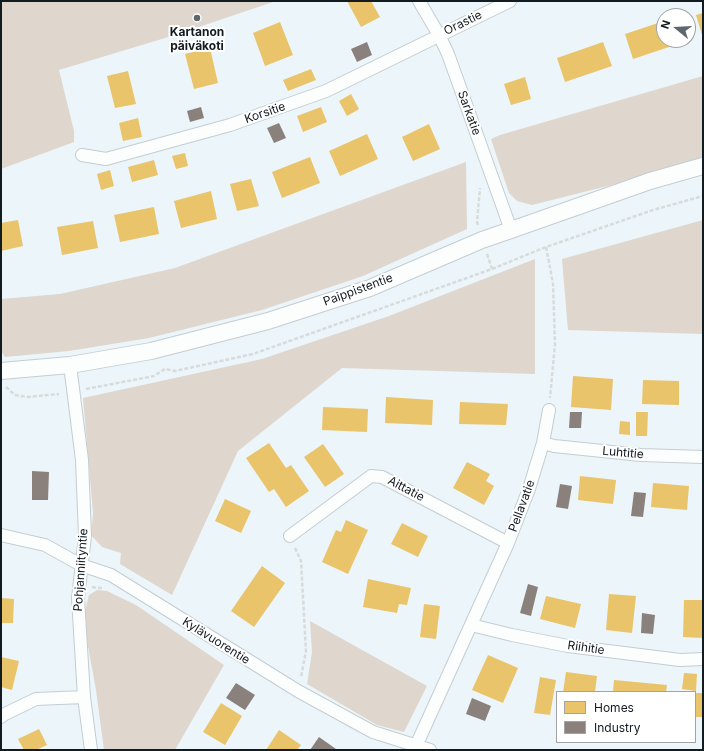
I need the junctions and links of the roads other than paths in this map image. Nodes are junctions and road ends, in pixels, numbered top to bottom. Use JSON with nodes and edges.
{"nodes":[{"id":1,"x":419,"y":1,"type":"edge"},
{"id":2,"x":510,"y":1,"type":"edge"},
{"id":3,"x":439,"y":35,"type":"junction"},
{"id":4,"x":82,"y":155,"type":"dead end"},
{"id":5,"x":703,"y":166,"type":"edge"},
{"id":6,"x":511,"y":230,"type":"junction"},
{"id":7,"x":70,"y":365,"type":"junction"},
{"id":8,"x":1,"y":371,"type":"edge"},
{"id":9,"x":549,"y":410,"type":"road end"},
{"id":10,"x":543,"y":443,"type":"junction"},
{"id":11,"x":703,"y":457,"type":"edge"},
{"id":12,"x":1,"y":535,"type":"edge"},
{"id":13,"x":290,"y":536,"type":"road end"},
{"id":14,"x":508,"y":543,"type":"junction"},
{"id":15,"x":81,"y":565,"type":"junction"},
{"id":16,"x":471,"y":625,"type":"junction"},
{"id":17,"x":703,"y":659,"type":"edge"},
{"id":18,"x":84,"y":697,"type":"junction"},
{"id":19,"x":1,"y":717,"type":"edge"},
{"id":20,"x":416,"y":746,"type":"junction"},
{"id":21,"x":91,"y":750,"type":"edge"},
{"id":22,"x":430,"y":750,"type":"edge"}],
"edges":[{"from":1,"to":3,"type":"street","name":"Sarkatie"},
{"from":2,"to":3,"type":"street","name":"Orastie"},
{"from":3,"to":4,"type":"street","name":"Korsitie"},
{"from":3,"to":6,"type":"street","name":"Sarkatie"},
{"from":5,"to":6,"type":"street","name":"Paippistentie"},
{"from":6,"to":7,"type":"street","name":"Paippistentie"},
{"from":7,"to":8,"type":"street","name":"Paippistentie"},
{"from":7,"to":15,"type":"street","name":"Pohjanniityntie"},
{"from":9,"to":10,"type":"street","name":"Pellavatie"},
{"from":10,"to":11,"type":"street","name":"Luhtitie"},
{"from":10,"to":14,"type":"street","name":"Pellavatie"},
{"from":12,"to":15,"type":"street","name":"Kylävuorentie"},
{"from":13,"to":14,"type":"street","name":"Aittatie"},
{"from":14,"to":16,"type":"street","name":"Pellavatie"},
{"from":15,"to":18,"type":"street","name":"Pohjanniityntie"},
{"from":15,"to":20,"type":"street","name":"Kylävuorentie"},
{"from":16,"to":17,"type":"street","name":"Riihitie"},
{"from":16,"to":20,"type":"street","name":"Pellavatie"},
{"from":18,"to":19,"type":"street"},
{"from":18,"to":21,"type":"street","name":"Pohjanniityntie"},
{"from":20,"to":22,"type":"street","name":"Kylävuorentie"}]}
